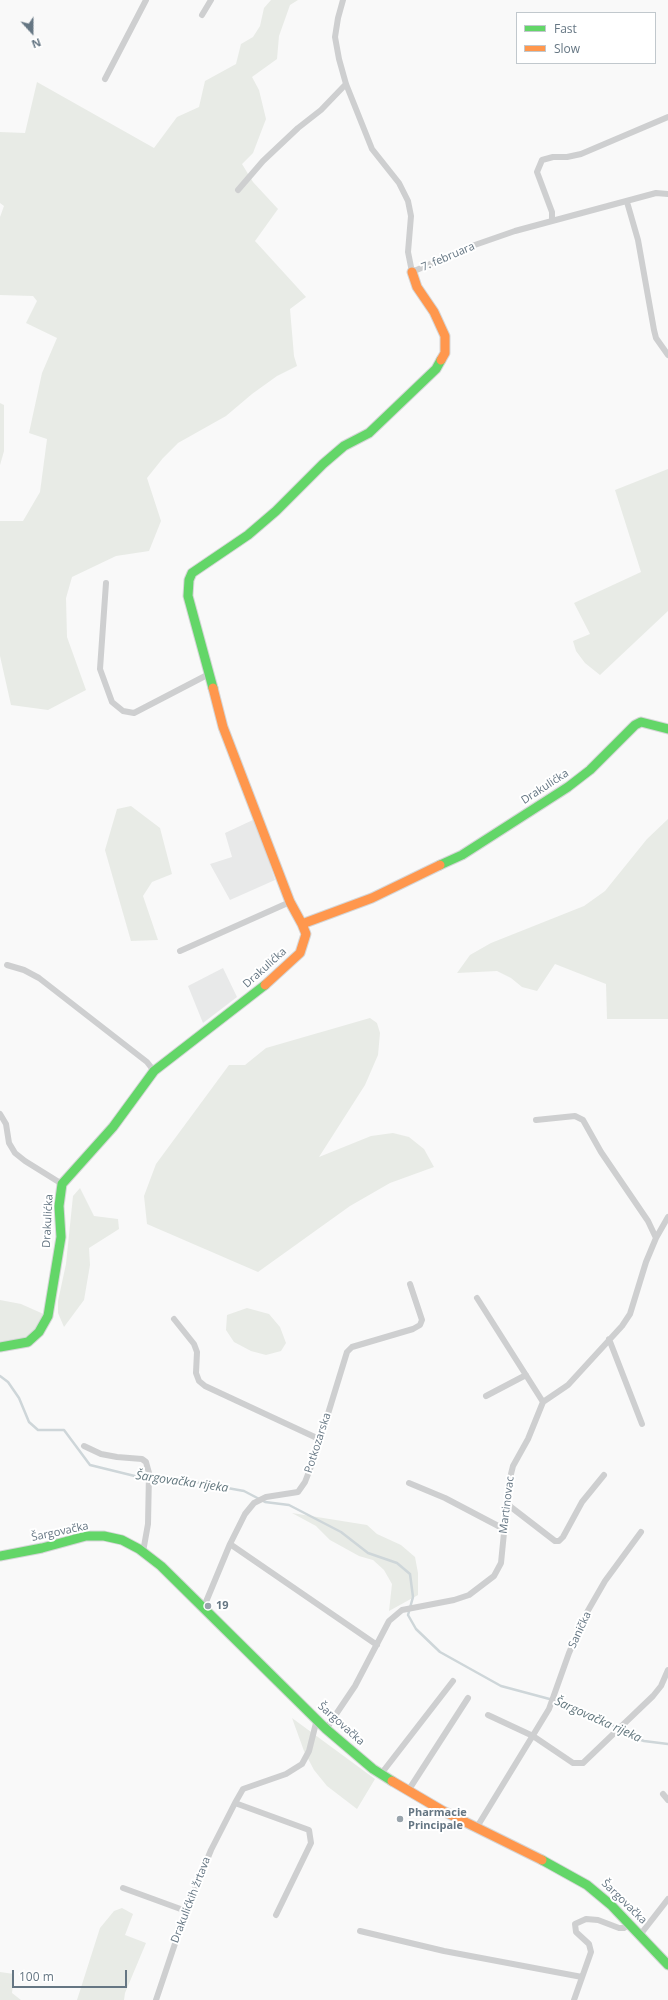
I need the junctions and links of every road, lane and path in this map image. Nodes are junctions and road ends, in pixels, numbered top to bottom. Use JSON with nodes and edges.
{"nodes":[{"id":1,"x":146,"y":0,"type":"edge"},
{"id":2,"x":211,"y":0,"type":"edge"},
{"id":3,"x":343,"y":0,"type":"edge"},
{"id":4,"x":202,"y":15,"type":"dead end"},
{"id":5,"x":105,"y":79,"type":"dead end"},
{"id":6,"x":346,"y":84,"type":"junction"},
{"id":7,"x":668,"y":117,"type":"edge"},
{"id":8,"x":238,"y":190,"type":"dead end"},
{"id":9,"x":668,"y":194,"type":"edge"},
{"id":10,"x":626,"y":202,"type":"junction"},
{"id":11,"x":552,"y":221,"type":"junction"},
{"id":12,"x":412,"y":272,"type":"junction"},
{"id":13,"x":668,"y":355,"type":"edge"},
{"id":14,"x":106,"y":583,"type":"dead end"},
{"id":15,"x":209,"y":674,"type":"junction"},
{"id":16,"x":668,"y":729,"type":"edge"},
{"id":17,"x":290,"y":902,"type":"junction"},
{"id":18,"x":302,"y":924,"type":"junction"},
{"id":19,"x":180,"y":951,"type":"dead end"},
{"id":20,"x":7,"y":965,"type":"dead end"},
{"id":21,"x":154,"y":1071,"type":"junction"},
{"id":22,"x":0,"y":1114,"type":"edge"},
{"id":23,"x":536,"y":1120,"type":"dead end"},
{"id":24,"x":62,"y":1184,"type":"junction"},
{"id":25,"x":668,"y":1217,"type":"edge"},
{"id":26,"x":656,"y":1238,"type":"junction"},
{"id":27,"x":410,"y":1284,"type":"dead end"},
{"id":28,"x":477,"y":1298,"type":"dead end"},
{"id":29,"x":174,"y":1319,"type":"dead end"},
{"id":30,"x":609,"y":1339,"type":"junction"},
{"id":31,"x":0,"y":1347,"type":"edge"},
{"id":32,"x":526,"y":1375,"type":"junction"},
{"id":33,"x":486,"y":1396,"type":"dead end"},
{"id":34,"x":543,"y":1402,"type":"junction"},
{"id":35,"x":642,"y":1424,"type":"dead end"},
{"id":36,"x":319,"y":1439,"type":"junction"},
{"id":37,"x":84,"y":1446,"type":"dead end"},
{"id":38,"x":604,"y":1475,"type":"dead end"},
{"id":39,"x":409,"y":1483,"type":"dead end"},
{"id":40,"x":507,"y":1504,"type":"junction"},
{"id":41,"x":504,"y":1529,"type":"junction"},
{"id":42,"x":641,"y":1532,"type":"dead end"},
{"id":43,"x":230,"y":1544,"type":"junction"},
{"id":44,"x":143,"y":1552,"type":"junction"},
{"id":45,"x":0,"y":1556,"type":"edge"},
{"id":46,"x":203,"y":1609,"type":"junction"},
{"id":47,"x":377,"y":1645,"type":"junction"},
{"id":48,"x":668,"y":1670,"type":"edge"},
{"id":49,"x":453,"y":1681,"type":"dead end"},
{"id":50,"x":468,"y":1698,"type":"dead end"},
{"id":51,"x":488,"y":1715,"type":"dead end"},
{"id":52,"x":316,"y":1719,"type":"junction"},
{"id":53,"x":326,"y":1729,"type":"junction"},
{"id":54,"x":533,"y":1736,"type":"junction"},
{"id":55,"x":381,"y":1774,"type":"junction"},
{"id":56,"x":408,"y":1791,"type":"junction"},
{"id":57,"x":663,"y":1794,"type":"dead end"},
{"id":58,"x":668,"y":1800,"type":"edge"},
{"id":59,"x":235,"y":1803,"type":"junction"},
{"id":60,"x":477,"y":1827,"type":"junction"},
{"id":61,"x":123,"y":1888,"type":"dead end"},
{"id":62,"x":668,"y":1899,"type":"edge"},
{"id":63,"x":186,"y":1911,"type":"junction"},
{"id":64,"x":276,"y":1915,"type":"dead end"},
{"id":65,"x":630,"y":1924,"type":"junction"},
{"id":66,"x":360,"y":1931,"type":"dead end"},
{"id":67,"x":640,"y":1935,"type":"junction"},
{"id":68,"x":668,"y":1966,"type":"edge"},
{"id":69,"x":582,"y":1977,"type":"junction"},
{"id":70,"x":156,"y":2000,"type":"edge"},
{"id":71,"x":574,"y":2000,"type":"edge"}],
"edges":[{"from":1,"to":5,"type":"street"},
{"from":2,"to":4,"type":"street"},
{"from":3,"to":6,"type":"street","name":"7. februara"},
{"from":6,"to":8,"type":"street"},
{"from":6,"to":12,"type":"street","name":"7. februara"},
{"from":7,"to":11,"type":"street"},
{"from":9,"to":10,"type":"street","name":"7. februara"},
{"from":10,"to":11,"type":"street","name":"7. februara"},
{"from":10,"to":13,"type":"street"},
{"from":11,"to":12,"type":"street","name":"7. februara"},
{"from":12,"to":15,"type":"street"},
{"from":14,"to":15,"type":"street"},
{"from":15,"to":17,"type":"street"},
{"from":16,"to":18,"type":"street","name":"Drakulićka"},
{"from":17,"to":18,"type":"street"},
{"from":17,"to":19,"type":"street"},
{"from":18,"to":21,"type":"street","name":"Drakulićka"},
{"from":20,"to":21,"type":"street"},
{"from":21,"to":24,"type":"street","name":"Drakulićka"},
{"from":22,"to":24,"type":"street"},
{"from":23,"to":26,"type":"street"},
{"from":24,"to":31,"type":"street","name":"Drakulićka"},
{"from":25,"to":26,"type":"street"},
{"from":26,"to":30,"type":"street"},
{"from":27,"to":36,"type":"street","name":"Potkozarska"},
{"from":28,"to":32,"type":"street"},
{"from":29,"to":36,"type":"street"},
{"from":30,"to":34,"type":"street"},
{"from":30,"to":35,"type":"street"},
{"from":32,"to":33,"type":"street"},
{"from":32,"to":34,"type":"street"},
{"from":34,"to":40,"type":"street","name":"Martinovac"},
{"from":36,"to":43,"type":"street","name":"Potkozarska"},
{"from":37,"to":44,"type":"street"},
{"from":38,"to":40,"type":"street"},
{"from":39,"to":41,"type":"street"},
{"from":40,"to":41,"type":"street","name":"Martinovac"},
{"from":41,"to":47,"type":"street","name":"Martinovac"},
{"from":42,"to":54,"type":"street","name":"Sanička"},
{"from":43,"to":46,"type":"street","name":"Potkozarska"},
{"from":43,"to":47,"type":"street"},
{"from":44,"to":45,"type":"street","name":"Šargovačka"},
{"from":44,"to":46,"type":"street","name":"Šargovačka"},
{"from":46,"to":52,"type":"street","name":"Šargovačka"},
{"from":47,"to":53,"type":"street","name":"Martinovac"},
{"from":48,"to":54,"type":"street"},
{"from":49,"to":55,"type":"street"},
{"from":50,"to":56,"type":"street"},
{"from":51,"to":54,"type":"street"},
{"from":52,"to":53,"type":"street","name":"Šargovačka"},
{"from":52,"to":59,"type":"street","name":"Drakulićkih žrtava"},
{"from":53,"to":55,"type":"street","name":"Šargovačka"},
{"from":54,"to":60,"type":"street","name":"Sanička"},
{"from":55,"to":56,"type":"street","name":"Šargovačka"},
{"from":56,"to":60,"type":"street","name":"Šargovačka"},
{"from":57,"to":58,"type":"street"},
{"from":59,"to":63,"type":"street","name":"Drakulićkih žrtava"},
{"from":59,"to":64,"type":"street"},
{"from":60,"to":65,"type":"street","name":"Šargovačka"},
{"from":61,"to":63,"type":"street"},
{"from":62,"to":67,"type":"street"},
{"from":63,"to":70,"type":"street","name":"Drakulićkih žrtava"},
{"from":65,"to":67,"type":"street","name":"Šargovačka"},
{"from":65,"to":69,"type":"street"},
{"from":66,"to":69,"type":"street"},
{"from":67,"to":68,"type":"street","name":"Šargovačka"},
{"from":69,"to":71,"type":"street"}]}
